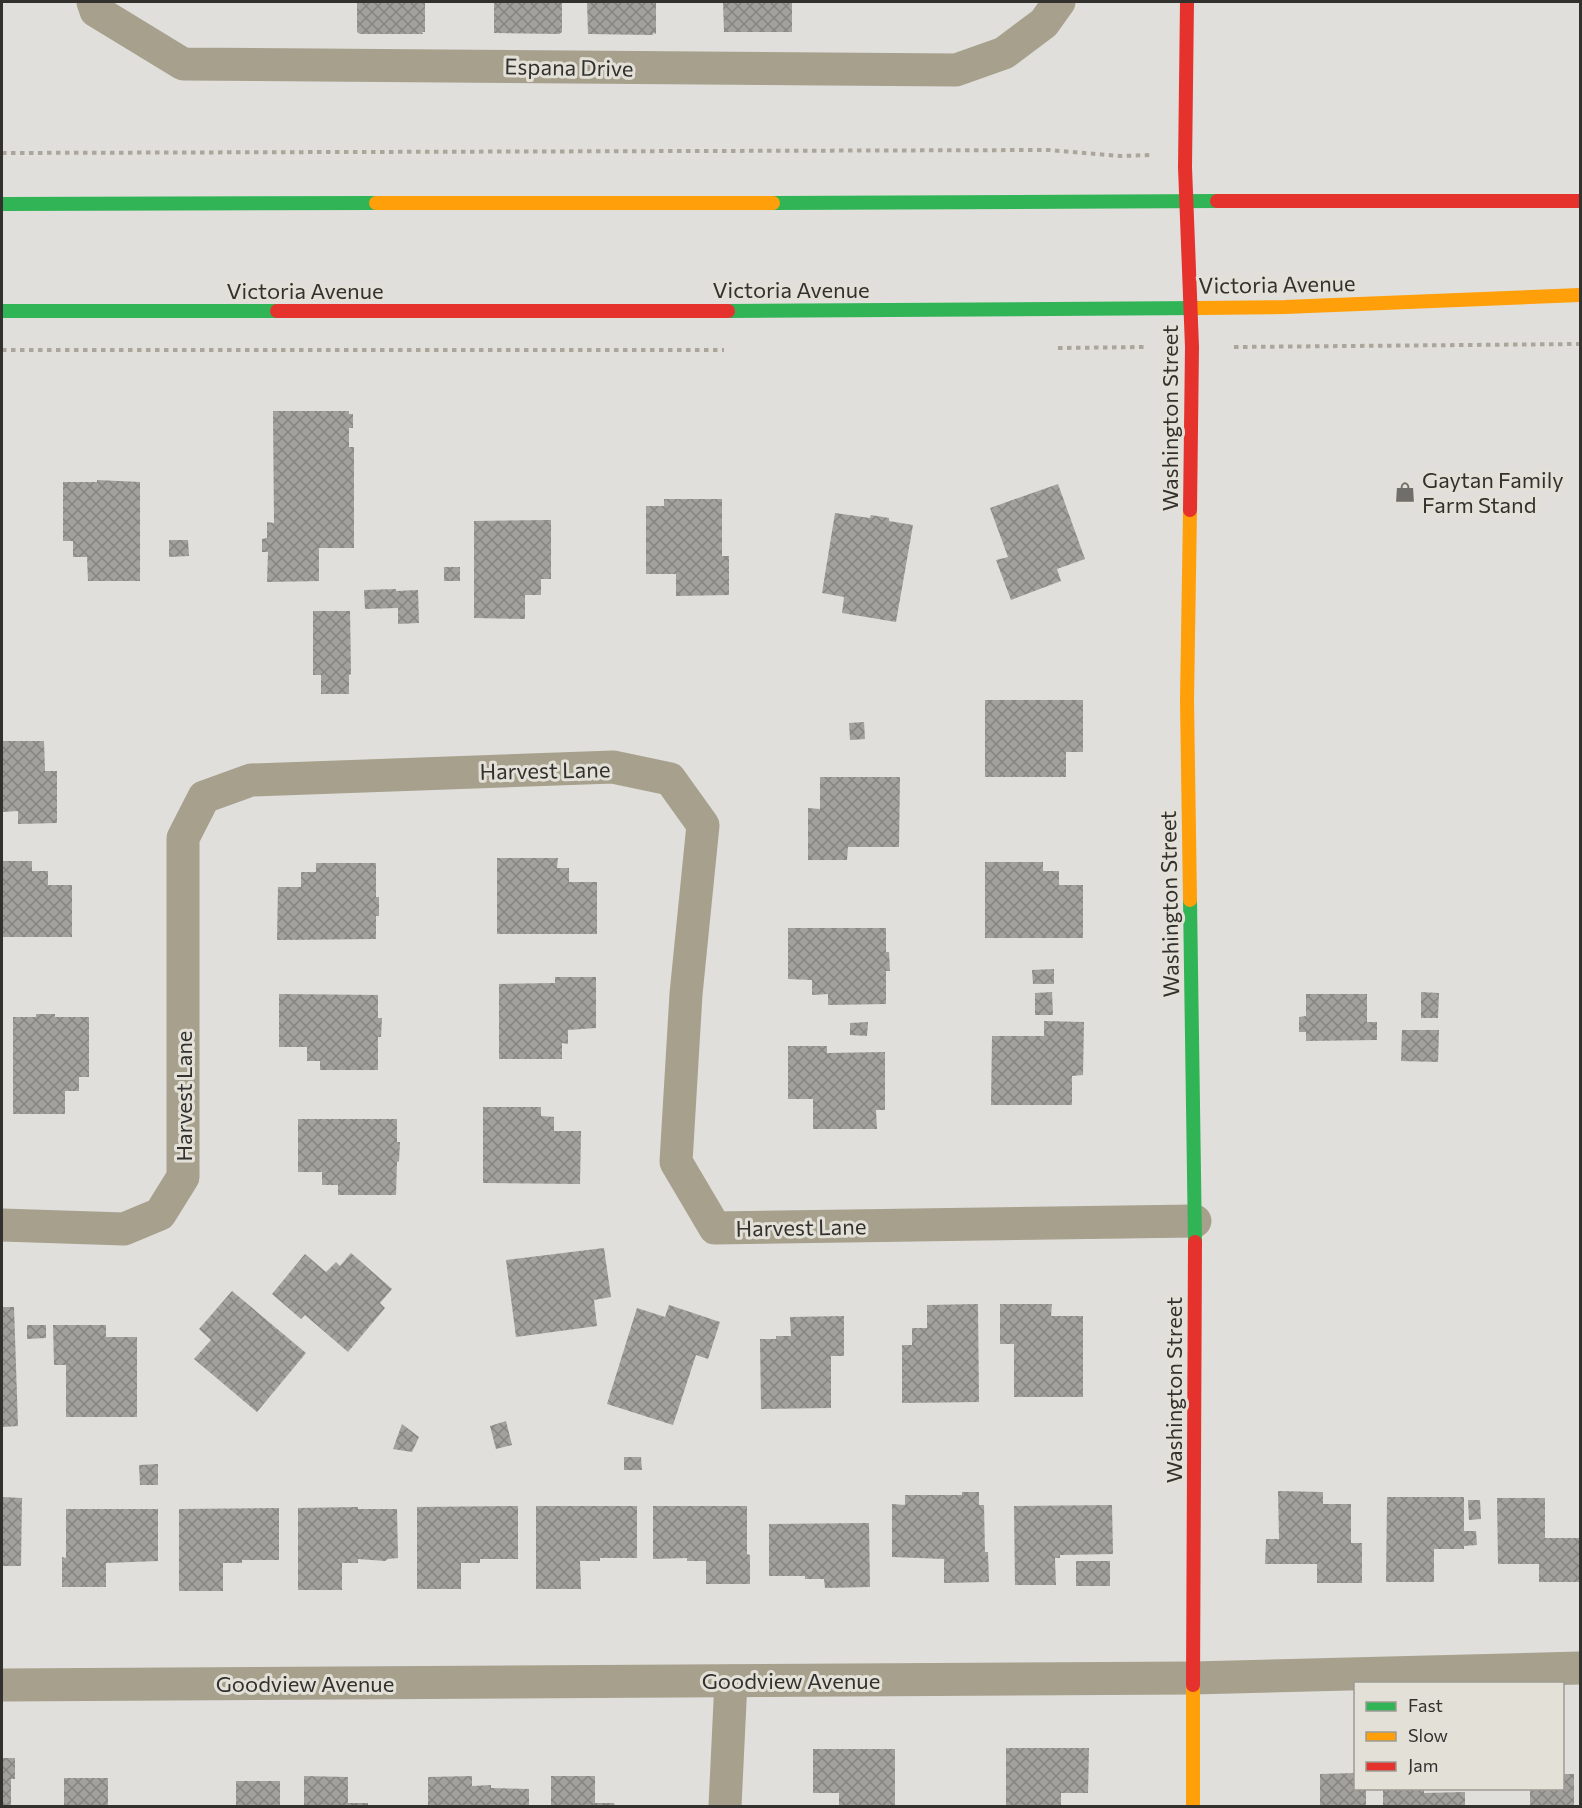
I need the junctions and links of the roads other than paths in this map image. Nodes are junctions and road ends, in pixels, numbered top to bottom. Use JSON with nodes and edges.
{"nodes":[{"id":1,"x":1187,"y":2,"type":"edge"},
{"id":2,"x":94,"y":6,"type":"edge"},
{"id":3,"x":1051,"y":12,"type":"edge"},
{"id":4,"x":1581,"y":201,"type":"edge"},
{"id":5,"x":1187,"y":202,"type":"junction"},
{"id":6,"x":2,"y":204,"type":"edge"},
{"id":7,"x":1581,"y":295,"type":"edge"},
{"id":8,"x":1190,"y":307,"type":"junction"},
{"id":9,"x":2,"y":311,"type":"edge"},
{"id":10,"x":1195,"y":1221,"type":"junction"},
{"id":11,"x":2,"y":1225,"type":"edge"},
{"id":12,"x":1581,"y":1668,"type":"edge"},
{"id":13,"x":1193,"y":1678,"type":"junction"},
{"id":14,"x":731,"y":1681,"type":"junction"},
{"id":15,"x":2,"y":1685,"type":"edge"},
{"id":16,"x":725,"y":1806,"type":"edge"},
{"id":17,"x":1193,"y":1806,"type":"edge"}],
"edges":[{"from":1,"to":5,"type":"main road","name":"Washington Street"},
{"from":2,"to":3,"type":"street","name":"Espana Drive"},
{"from":4,"to":5,"type":"main road"},
{"from":5,"to":6,"type":"main road"},
{"from":5,"to":8,"type":"main road","name":"Washington Street"},
{"from":7,"to":8,"type":"main road","name":"Victoria Avenue"},
{"from":8,"to":9,"type":"main road","name":"Victoria Avenue"},
{"from":8,"to":10,"type":"main road","name":"Washington Street"},
{"from":10,"to":11,"type":"street","name":"Harvest Lane"},
{"from":10,"to":13,"type":"main road","name":"Washington Street"},
{"from":12,"to":13,"type":"street","name":"Goodview Avenue"},
{"from":13,"to":14,"type":"street","name":"Goodview Avenue"},
{"from":13,"to":17,"type":"main road","name":"Washington Street"},
{"from":14,"to":15,"type":"street","name":"Goodview Avenue"},
{"from":14,"to":16,"type":"street"}]}
